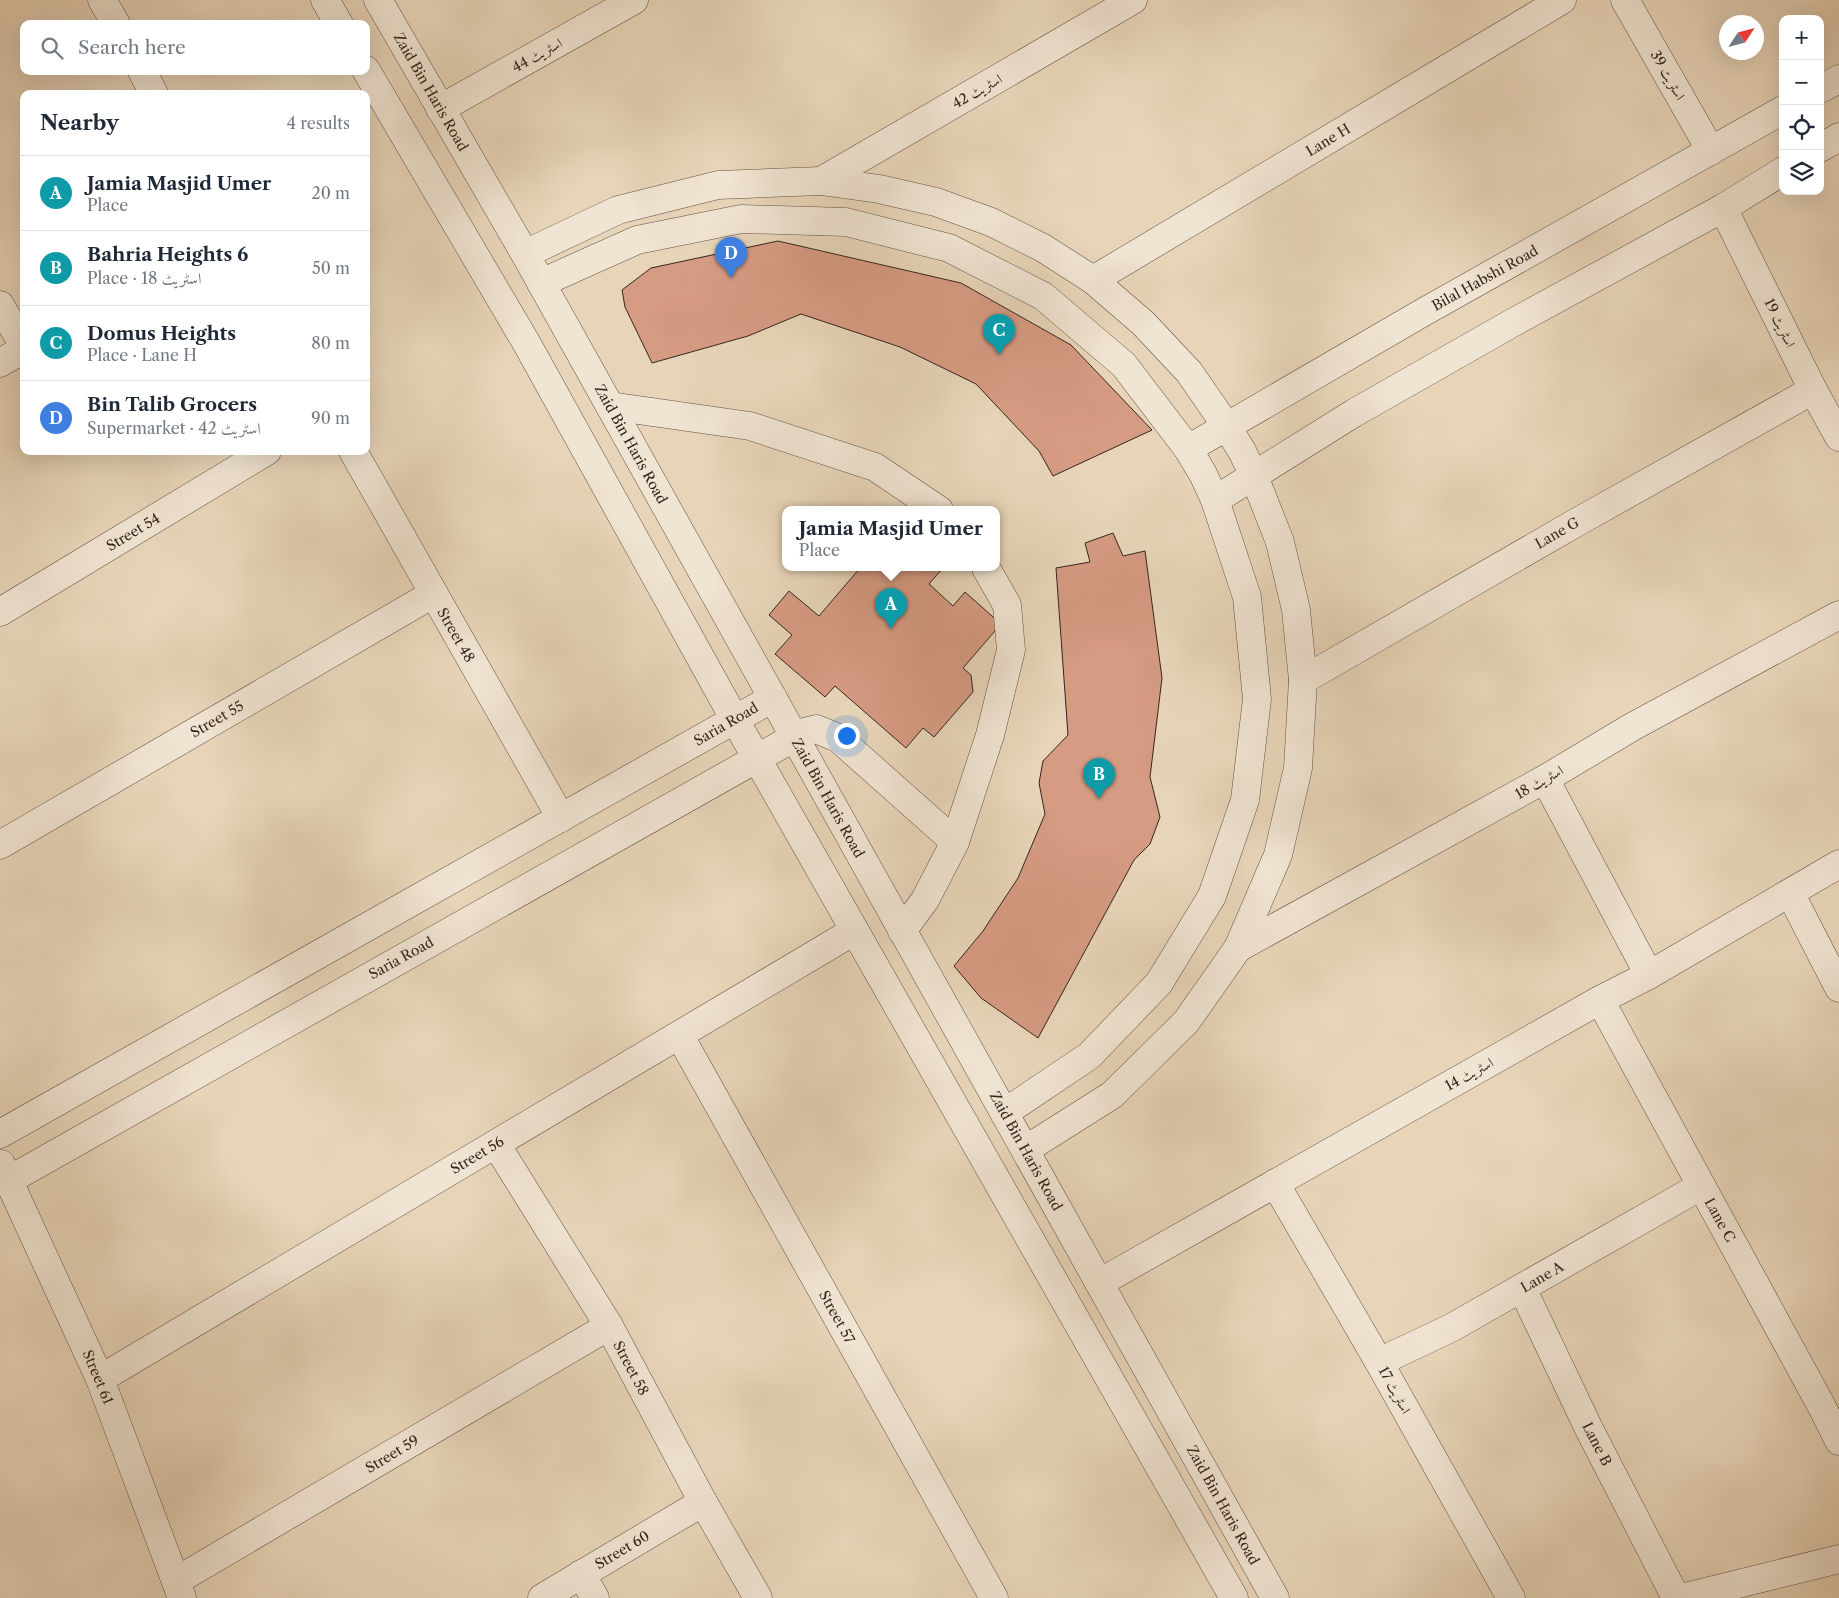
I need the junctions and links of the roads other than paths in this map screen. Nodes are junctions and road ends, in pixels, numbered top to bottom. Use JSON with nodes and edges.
{"nodes":[{"id":1,"x":102,"y":0,"type":"edge"},
{"id":2,"x":325,"y":0,"type":"edge"},
{"id":3,"x":378,"y":0,"type":"edge"},
{"id":4,"x":634,"y":0,"type":"edge"},
{"id":5,"x":1562,"y":0,"type":"edge"},
{"id":6,"x":1625,"y":0,"type":"edge"},
{"id":7,"x":1127,"y":1,"type":"edge"},
{"id":8,"x":114,"y":20,"type":"edge"},
{"id":9,"x":337,"y":20,"type":"edge"},
{"id":10,"x":144,"y":75,"type":"edge"},
{"id":11,"x":369,"y":75,"type":"edge"},
{"id":12,"x":1839,"y":79,"type":"edge"},
{"id":13,"x":1824,"y":87,"type":"edge"},
{"id":14,"x":152,"y":90,"type":"edge"},
{"id":15,"x":440,"y":109,"type":"junction"},
{"id":16,"x":1779,"y":112,"type":"edge"},
{"id":17,"x":1839,"y":137,"type":"edge"},
{"id":18,"x":1824,"y":146,"type":"edge"},
{"id":19,"x":1711,"y":150,"type":"junction"},
{"id":20,"x":1779,"y":173,"type":"edge"},
{"id":21,"x":822,"y":182,"type":"junction"},
{"id":22,"x":1723,"y":208,"type":"junction"},
{"id":23,"x":525,"y":254,"type":"junction"},
{"id":24,"x":1092,"y":280,"type":"junction"},
{"id":25,"x":541,"y":283,"type":"junction"},
{"id":26,"x":0,"y":305,"type":"edge"},
{"id":27,"x":20,"y":340,"type":"edge"},
{"id":28,"x":20,"y":350,"type":"edge"},
{"id":29,"x":0,"y":363,"type":"edge"},
{"id":30,"x":1814,"y":390,"type":"junction"},
{"id":31,"x":610,"y":406,"type":"junction"},
{"id":32,"x":1227,"y":427,"type":"junction"},
{"id":33,"x":1839,"y":436,"type":"edge"},
{"id":34,"x":1188,"y":448,"type":"junction"},
{"id":35,"x":260,"y":455,"type":"edge"},
{"id":36,"x":354,"y":455,"type":"edge"},
{"id":37,"x":1254,"y":476,"type":"junction"},
{"id":38,"x":1215,"y":500,"type":"junction"},
{"id":39,"x":933,"y":506,"type":"edge"},
{"id":40,"x":988,"y":571,"type":"edge"},
{"id":41,"x":433,"y":594,"type":"junction"},
{"id":42,"x":0,"y":612,"type":"edge"},
{"id":43,"x":1839,"y":615,"type":"edge"},
{"id":44,"x":1303,"y":680,"type":"junction"},
{"id":45,"x":773,"y":698,"type":"junction"},
{"id":46,"x":735,"y":720,"type":"junction"},
{"id":47,"x":794,"y":736,"type":"junction"},
{"id":48,"x":756,"y":757,"type":"junction"},
{"id":49,"x":1545,"y":779,"type":"junction"},
{"id":50,"x":561,"y":818,"type":"junction"},
{"id":51,"x":955,"y":842,"type":"junction"},
{"id":52,"x":0,"y":844,"type":"edge"},
{"id":53,"x":1839,"y":864,"type":"edge"},
{"id":54,"x":1790,"y":893,"type":"junction"},
{"id":55,"x":902,"y":930,"type":"junction"},
{"id":56,"x":854,"y":931,"type":"junction"},
{"id":57,"x":1238,"y":948,"type":"junction"},
{"id":58,"x":1649,"y":976,"type":"junction"},
{"id":59,"x":1839,"y":988,"type":"edge"},
{"id":60,"x":1600,"y":1000,"type":"junction"},
{"id":61,"x":680,"y":1036,"type":"junction"},
{"id":62,"x":1004,"y":1113,"type":"junction"},
{"id":63,"x":0,"y":1134,"type":"edge"},
{"id":64,"x":496,"y":1144,"type":"junction"},
{"id":65,"x":1025,"y":1150,"type":"junction"},
{"id":66,"x":4,"y":1171,"type":"edge"},
{"id":67,"x":1275,"y":1183,"type":"junction"},
{"id":68,"x":1701,"y":1186,"type":"junction"},
{"id":69,"x":1099,"y":1283,"type":"junction"},
{"id":70,"x":1522,"y":1288,"type":"junction"},
{"id":71,"x":609,"y":1326,"type":"junction"},
{"id":72,"x":1379,"y":1362,"type":"junction"},
{"id":73,"x":100,"y":1379,"type":"junction"},
{"id":74,"x":1839,"y":1441,"type":"edge"},
{"id":75,"x":703,"y":1502,"type":"junction"},
{"id":76,"x":1839,"y":1559,"type":"edge"},
{"id":77,"x":581,"y":1574,"type":"junction"},
{"id":78,"x":179,"y":1590,"type":"edge"},
{"id":79,"x":542,"y":1598,"type":"edge"},
{"id":80,"x":595,"y":1598,"type":"edge"},
{"id":81,"x":758,"y":1598,"type":"edge"},
{"id":82,"x":994,"y":1598,"type":"edge"},
{"id":83,"x":1234,"y":1598,"type":"edge"},
{"id":84,"x":1274,"y":1598,"type":"edge"},
{"id":85,"x":1511,"y":1598,"type":"edge"},
{"id":86,"x":1676,"y":1598,"type":"edge"},
{"id":87,"x":1681,"y":1598,"type":"edge"}],
"edges":[{"from":1,"to":8,"type":"street"},
{"from":2,"to":9,"type":"street"},
{"from":3,"to":15,"type":"street","name":"Zaid Bin Haris Road"},
{"from":4,"to":15,"type":"street","name":"اسٹریٹ 44"},
{"from":5,"to":24,"type":"street","name":"Lane H"},
{"from":6,"to":19,"type":"street","name":"اسٹریٹ 39"},
{"from":7,"to":21,"type":"street","name":"اسٹریٹ 42"},
{"from":10,"to":14,"type":"street"},
{"from":11,"to":46,"type":"street"},
{"from":12,"to":13,"type":"street"},
{"from":15,"to":23,"type":"street","name":"Zaid Bin Haris Road"},
{"from":16,"to":19,"type":"street","name":"Bilal Habshi Road"},
{"from":17,"to":18,"type":"street"},
{"from":19,"to":32,"type":"street","name":"Bilal Habshi Road"},
{"from":20,"to":22,"type":"street"},
{"from":21,"to":23,"type":"street"},
{"from":21,"to":24,"type":"street"},
{"from":22,"to":30,"type":"street","name":"اسٹریٹ 19"},
{"from":22,"to":37,"type":"street"},
{"from":23,"to":25,"type":"street","name":"Zaid Bin Haris Road"},
{"from":24,"to":32,"type":"street"},
{"from":25,"to":31,"type":"street","name":"Zaid Bin Haris Road"},
{"from":25,"to":34,"type":"street"},
{"from":26,"to":27,"type":"street"},
{"from":28,"to":29,"type":"street"},
{"from":30,"to":33,"type":"street","name":"اسٹریٹ 19"},
{"from":30,"to":44,"type":"street","name":"Lane G"},
{"from":31,"to":39,"type":"street"},
{"from":31,"to":45,"type":"street","name":"Zaid Bin Haris Road"},
{"from":32,"to":34,"type":"street","name":"Bilal Habshi Road"},
{"from":32,"to":37,"type":"street"},
{"from":34,"to":38,"type":"street"},
{"from":35,"to":42,"type":"street","name":"Street 54"},
{"from":36,"to":41,"type":"street","name":"Street 48"},
{"from":37,"to":38,"type":"street"},
{"from":37,"to":44,"type":"street"},
{"from":38,"to":62,"type":"street"},
{"from":40,"to":51,"type":"street"},
{"from":41,"to":50,"type":"street","name":"Street 48"},
{"from":41,"to":52,"type":"street","name":"Street 55"},
{"from":43,"to":49,"type":"street","name":"اسٹریٹ 18"},
{"from":44,"to":57,"type":"street"},
{"from":45,"to":46,"type":"street","name":"Saria Road"},
{"from":45,"to":47,"type":"street","name":"Zaid Bin Haris Road"},
{"from":46,"to":48,"type":"street"},
{"from":46,"to":50,"type":"street","name":"Saria Road"},
{"from":47,"to":48,"type":"street","name":"Saria Road"},
{"from":47,"to":51,"type":"street","name":"Saria Road"},
{"from":47,"to":55,"type":"street","name":"Zaid Bin Haris Road"},
{"from":48,"to":56,"type":"street"},
{"from":48,"to":66,"type":"street","name":"Saria Road"},
{"from":49,"to":57,"type":"street","name":"اسٹریٹ 18"},
{"from":49,"to":58,"type":"street"},
{"from":50,"to":63,"type":"street","name":"Saria Road"},
{"from":51,"to":55,"type":"street"},
{"from":53,"to":54,"type":"street","name":"اسٹریٹ 14"},
{"from":54,"to":58,"type":"street","name":"اسٹریٹ 14"},
{"from":54,"to":59,"type":"street"},
{"from":55,"to":62,"type":"street","name":"Zaid Bin Haris Road"},
{"from":56,"to":61,"type":"street","name":"Street 56"},
{"from":56,"to":83,"type":"street"},
{"from":57,"to":65,"type":"street"},
{"from":58,"to":60,"type":"street","name":"اسٹریٹ 14"},
{"from":60,"to":67,"type":"street","name":"اسٹریٹ 14"},
{"from":60,"to":68,"type":"street","name":"Lane C"},
{"from":61,"to":64,"type":"street","name":"Street 56"},
{"from":61,"to":82,"type":"street","name":"Street 57"},
{"from":62,"to":65,"type":"street","name":"Zaid Bin Haris Road"},
{"from":64,"to":71,"type":"street","name":"Street 58"},
{"from":64,"to":73,"type":"street","name":"Street 56"},
{"from":65,"to":69,"type":"street","name":"Zaid Bin Haris Road"},
{"from":66,"to":73,"type":"street","name":"Street 61"},
{"from":67,"to":69,"type":"street","name":"اسٹریٹ 14"},
{"from":67,"to":72,"type":"street","name":"اسٹریٹ 17"},
{"from":68,"to":70,"type":"street","name":"Lane A"},
{"from":68,"to":74,"type":"street","name":"Lane C"},
{"from":69,"to":84,"type":"street","name":"Zaid Bin Haris Road"},
{"from":70,"to":72,"type":"street","name":"Lane A"},
{"from":70,"to":86,"type":"street","name":"Lane B"},
{"from":71,"to":75,"type":"street","name":"Street 58"},
{"from":71,"to":78,"type":"street","name":"Street 59"},
{"from":72,"to":85,"type":"street","name":"اسٹریٹ 17"},
{"from":73,"to":78,"type":"street","name":"Street 61"},
{"from":75,"to":77,"type":"street","name":"Street 60"},
{"from":75,"to":81,"type":"street","name":"Street 58"},
{"from":76,"to":87,"type":"street"},
{"from":77,"to":79,"type":"street","name":"Street 60"},
{"from":77,"to":80,"type":"street"}]}
